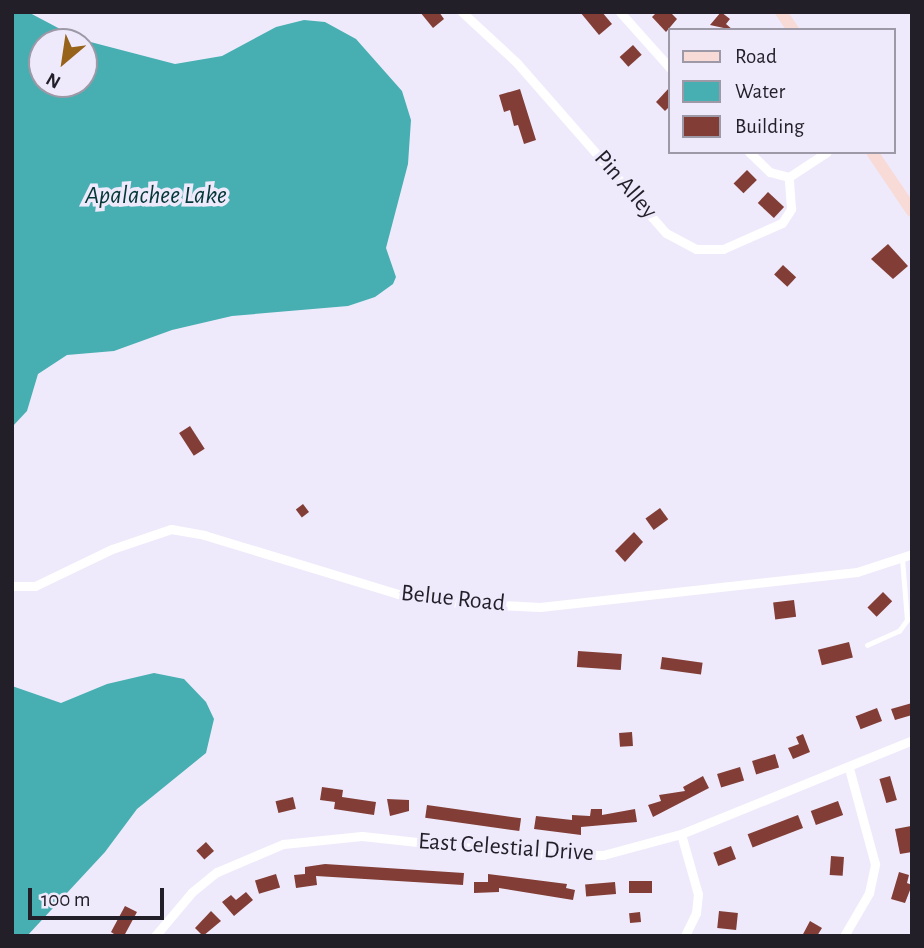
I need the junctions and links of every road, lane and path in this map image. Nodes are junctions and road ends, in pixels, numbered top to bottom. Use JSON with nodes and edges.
{"nodes":[{"id":1,"x":462,"y":12,"type":"edge"},
{"id":2,"x":620,"y":12,"type":"edge"},
{"id":3,"x":781,"y":12,"type":"edge"},
{"id":4,"x":792,"y":28,"type":"edge"},
{"id":5,"x":668,"y":66,"type":"edge"},
{"id":6,"x":751,"y":154,"type":"edge"},
{"id":7,"x":824,"y":154,"type":"edge"},
{"id":8,"x":873,"y":154,"type":"edge"},
{"id":9,"x":789,"y":177,"type":"junction"},
{"id":10,"x":912,"y":211,"type":"edge"},
{"id":11,"x":912,"y":554,"type":"edge"},
{"id":12,"x":902,"y":559,"type":"junction"},
{"id":13,"x":12,"y":586,"type":"edge"},
{"id":14,"x":867,"y":645,"type":"dead end"},
{"id":15,"x":912,"y":740,"type":"edge"},
{"id":16,"x":849,"y":768,"type":"junction"},
{"id":17,"x":681,"y":834,"type":"junction"},
{"id":18,"x":155,"y":936,"type":"edge"},
{"id":19,"x":685,"y":936,"type":"edge"},
{"id":20,"x":844,"y":936,"type":"edge"}],
"edges":[{"from":1,"to":9,"type":"street","name":"Pin Alley"},
{"from":2,"to":5,"type":"street"},
{"from":3,"to":4,"type":"street"},
{"from":6,"to":9,"type":"street"},
{"from":7,"to":9,"type":"street"},
{"from":8,"to":10,"type":"street"},
{"from":11,"to":12,"type":"street","name":"Belue Road"},
{"from":12,"to":13,"type":"street","name":"Belue Road"},
{"from":12,"to":14,"type":"lane"},
{"from":15,"to":16,"type":"street","name":"East Celestial Drive"},
{"from":16,"to":17,"type":"street","name":"East Celestial Drive"},
{"from":16,"to":20,"type":"street"},
{"from":17,"to":18,"type":"street","name":"East Celestial Drive"},
{"from":17,"to":19,"type":"street"}]}
